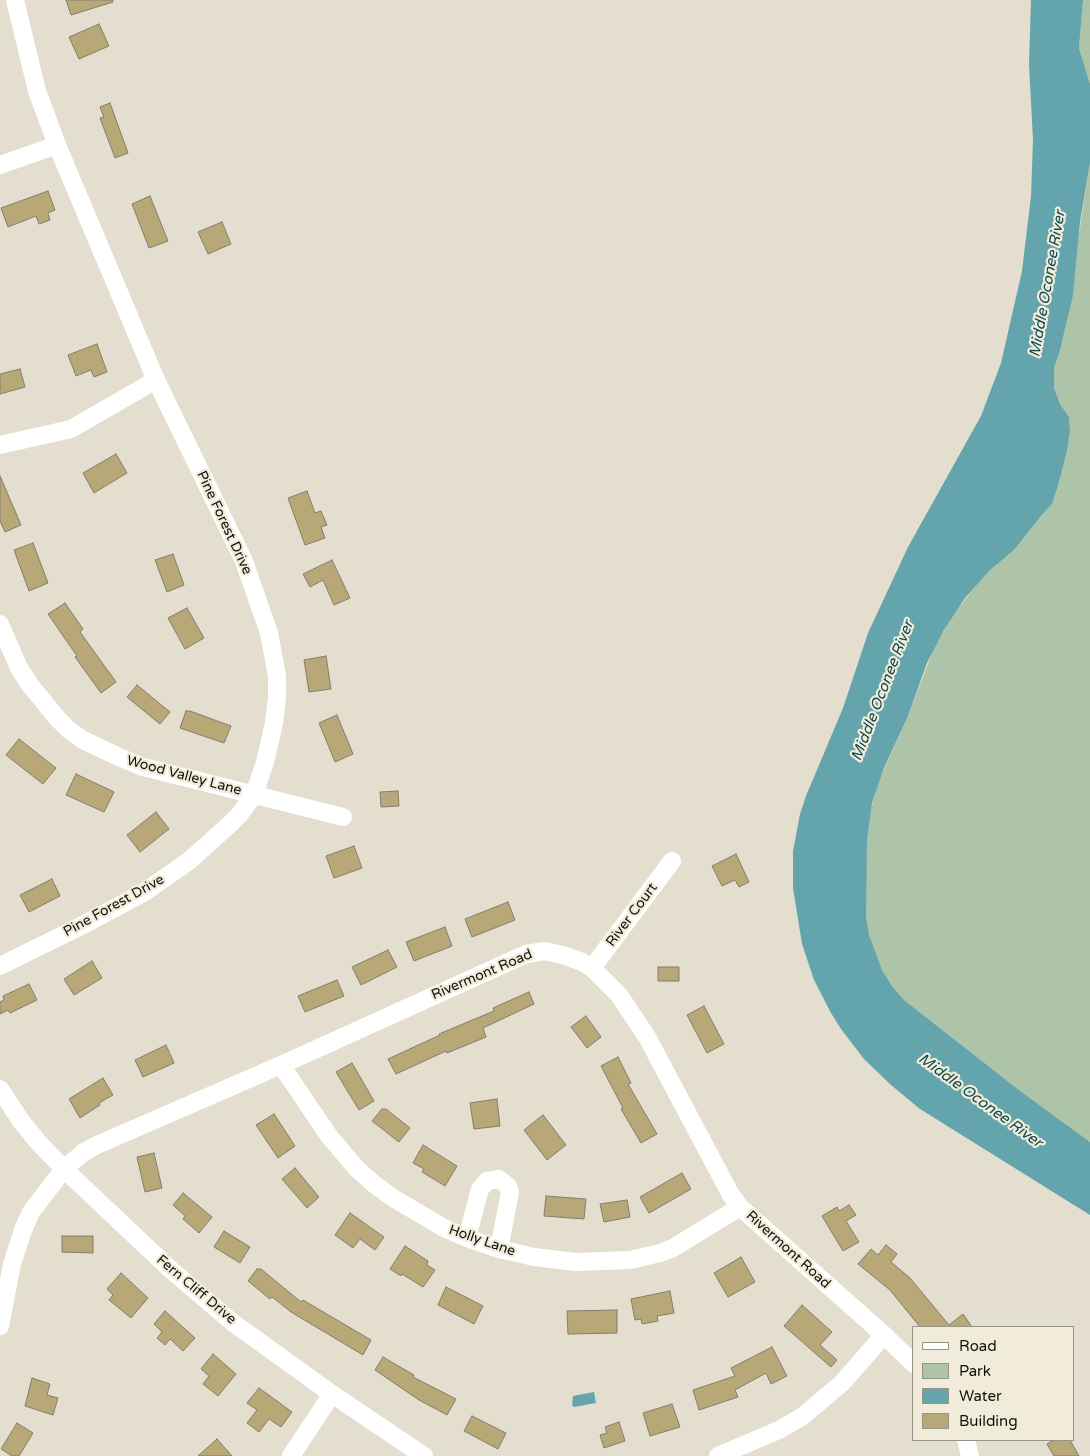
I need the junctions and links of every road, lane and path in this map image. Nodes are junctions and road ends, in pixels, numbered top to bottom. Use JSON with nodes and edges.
{"nodes":[{"id":1,"x":15,"y":0,"type":"edge"},
{"id":2,"x":57,"y":145,"type":"junction"},
{"id":3,"x":0,"y":165,"type":"edge"},
{"id":4,"x":156,"y":380,"type":"junction"},
{"id":5,"x":0,"y":445,"type":"edge"},
{"id":6,"x":0,"y":624,"type":"edge"},
{"id":7,"x":254,"y":795,"type":"junction"},
{"id":8,"x":343,"y":818,"type":"dead end"},
{"id":9,"x":672,"y":861,"type":"dead end"},
{"id":10,"x":0,"y":966,"type":"edge"},
{"id":11,"x":592,"y":968,"type":"junction"},
{"id":12,"x":281,"y":1065,"type":"junction"},
{"id":13,"x":0,"y":1088,"type":"edge"},
{"id":14,"x":64,"y":1169,"type":"junction"},
{"id":15,"x":740,"y":1207,"type":"junction"},
{"id":16,"x":467,"y":1238,"type":"junction"},
{"id":17,"x":499,"y":1249,"type":"junction"},
{"id":18,"x":0,"y":1326,"type":"edge"},
{"id":19,"x":884,"y":1335,"type":"junction"},
{"id":20,"x":912,"y":1362,"type":"edge"},
{"id":21,"x":332,"y":1394,"type":"junction"},
{"id":22,"x":966,"y":1441,"type":"edge"},
{"id":23,"x":290,"y":1456,"type":"edge"},
{"id":24,"x":424,"y":1456,"type":"edge"},
{"id":25,"x":718,"y":1456,"type":"edge"},
{"id":26,"x":970,"y":1456,"type":"edge"}],
"edges":[{"from":1,"to":2,"type":"street","name":"Pine Forest Drive"},
{"from":2,"to":3,"type":"street"},
{"from":2,"to":4,"type":"street","name":"Pine Forest Drive"},
{"from":4,"to":5,"type":"street"},
{"from":4,"to":7,"type":"street","name":"Pine Forest Drive"},
{"from":6,"to":7,"type":"street","name":"Wood Valley Lane"},
{"from":7,"to":8,"type":"street","name":"Wood Valley Lane"},
{"from":7,"to":10,"type":"street","name":"Pine Forest Drive"},
{"from":9,"to":11,"type":"street","name":"River Court"},
{"from":11,"to":12,"type":"street","name":"Rivermont Road"},
{"from":11,"to":15,"type":"street","name":"Rivermont Road"},
{"from":12,"to":14,"type":"street","name":"Rivermont Road"},
{"from":12,"to":16,"type":"street","name":"Holly Lane"},
{"from":13,"to":14,"type":"street","name":"Fern Cliff Drive"},
{"from":14,"to":18,"type":"street","name":"Rivermont Road"},
{"from":14,"to":21,"type":"street","name":"Fern Cliff Drive"},
{"from":15,"to":17,"type":"street","name":"Holly Lane"},
{"from":15,"to":19,"type":"street","name":"Rivermont Road"},
{"from":16,"to":17,"type":"street","name":"Holly Lane"},
{"from":16,"to":17,"type":"street"},
{"from":19,"to":20,"type":"street","name":"Rivermont Road"},
{"from":19,"to":25,"type":"street"},
{"from":21,"to":23,"type":"street"},
{"from":21,"to":24,"type":"street","name":"Fern Cliff Drive"},
{"from":22,"to":26,"type":"street"}]}
